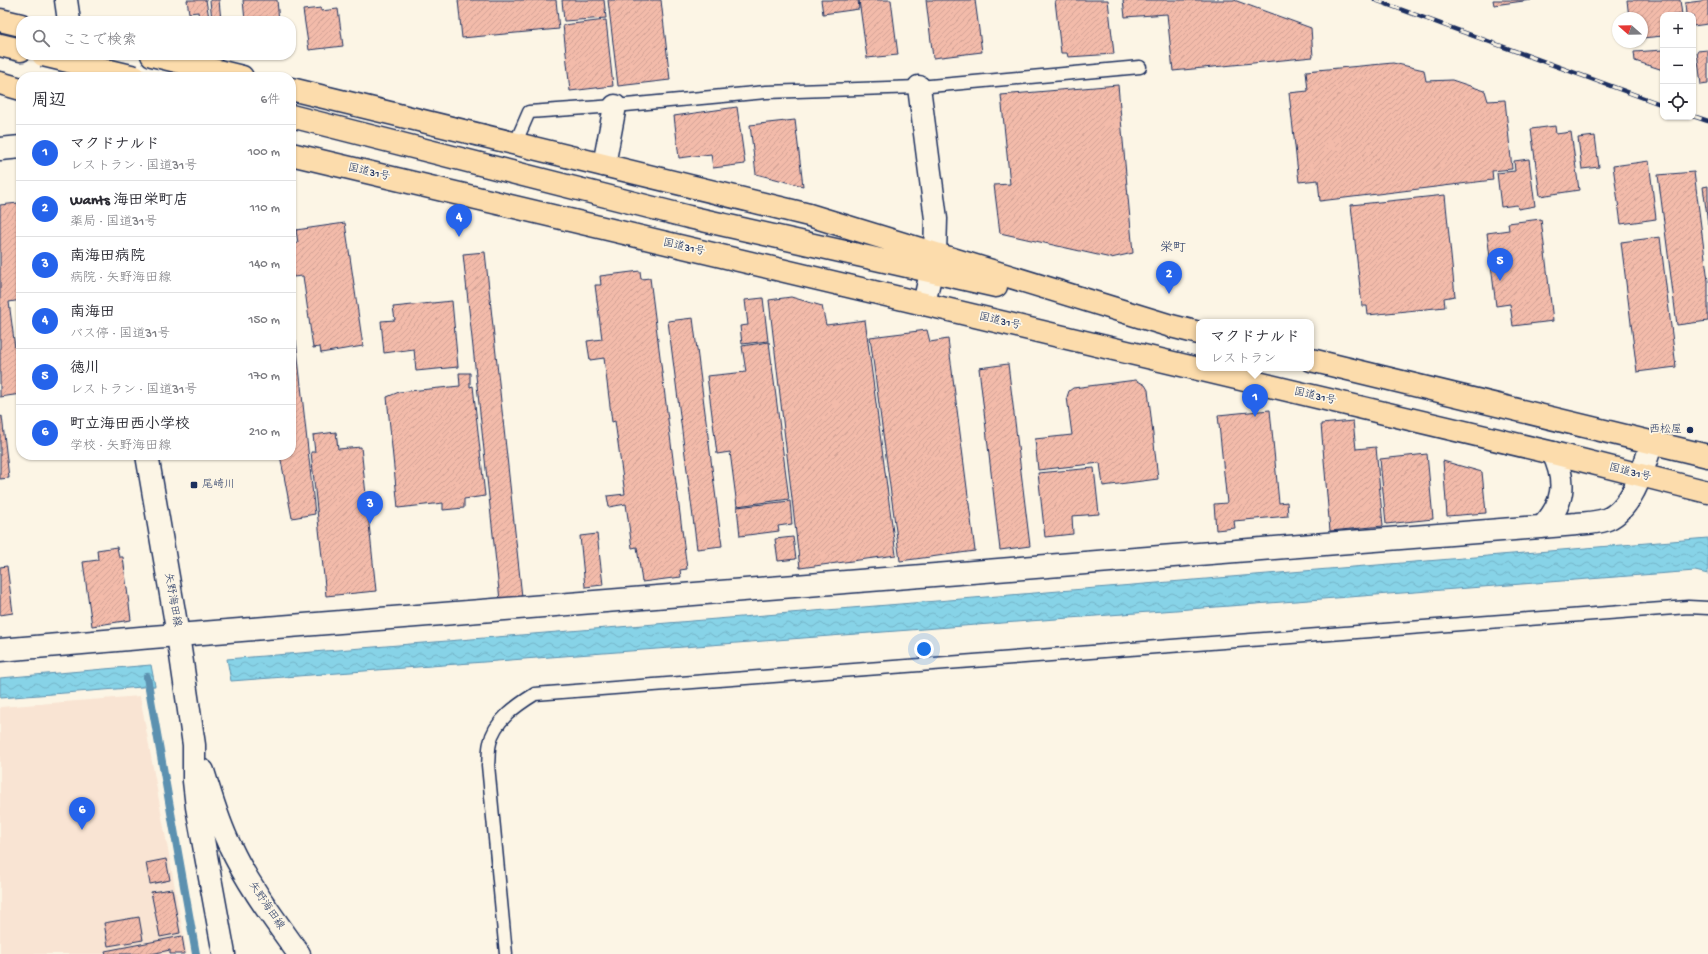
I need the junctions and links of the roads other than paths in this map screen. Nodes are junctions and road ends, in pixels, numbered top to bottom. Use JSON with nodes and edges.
{"nodes":[{"id":1,"x":66,"y":0,"type":"edge"},
{"id":2,"x":68,"y":16,"type":"edge"},
{"id":3,"x":0,"y":20,"type":"edge"},
{"id":4,"x":16,"y":23,"type":"edge"},
{"id":5,"x":0,"y":45,"type":"edge"},
{"id":6,"x":16,"y":49,"type":"edge"},
{"id":7,"x":64,"y":60,"type":"edge"},
{"id":8,"x":77,"y":60,"type":"edge"},
{"id":9,"x":172,"y":60,"type":"edge"},
{"id":10,"x":1140,"y":67,"type":"dead end"},
{"id":11,"x":80,"y":72,"type":"edge"},
{"id":12,"x":114,"y":72,"type":"edge"},
{"id":13,"x":222,"y":72,"type":"edge"},
{"id":14,"x":0,"y":83,"type":"edge"},
{"id":15,"x":919,"y":87,"type":"junction"},
{"id":16,"x":16,"y":88,"type":"edge"},
{"id":17,"x":296,"y":90,"type":"edge"},
{"id":18,"x":615,"y":106,"type":"junction"},
{"id":19,"x":296,"y":117,"type":"edge"},
{"id":20,"x":515,"y":144,"type":"junction"},
{"id":21,"x":16,"y":147,"type":"edge"},
{"id":22,"x":0,"y":149,"type":"edge"},
{"id":23,"x":296,"y":155,"type":"edge"},
{"id":24,"x":604,"y":165,"type":"junction"},
{"id":25,"x":934,"y":263,"type":"junction"},
{"id":26,"x":924,"y":304,"type":"junction"},
{"id":27,"x":1196,"y":332,"type":"edge"},
{"id":28,"x":1314,"y":361,"type":"edge"},
{"id":29,"x":1196,"y":368,"type":"edge"},
{"id":30,"x":1207,"y":371,"type":"edge"},
{"id":31,"x":1652,"y":442,"type":"junction"},
{"id":32,"x":1553,"y":453,"type":"junction"},
{"id":33,"x":1708,"y":456,"type":"edge"},
{"id":34,"x":148,"y":460,"type":"edge"},
{"id":35,"x":1642,"y":476,"type":"junction"},
{"id":36,"x":1708,"y":492,"type":"edge"},
{"id":37,"x":1542,"y":527,"type":"junction"},
{"id":38,"x":1708,"y":608,"type":"edge"},
{"id":39,"x":179,"y":640,"type":"junction"},
{"id":40,"x":0,"y":650,"type":"edge"},
{"id":41,"x":194,"y":745,"type":"junction"},
{"id":42,"x":224,"y":954,"type":"edge"},
{"id":43,"x":300,"y":954,"type":"edge"},
{"id":44,"x":506,"y":954,"type":"edge"}],
"edges":[{"from":1,"to":2,"type":"street"},
{"from":3,"to":4,"type":"highway"},
{"from":5,"to":6,"type":"highway"},
{"from":7,"to":12,"type":"highway","bridge":true},
{"from":8,"to":11,"type":"street"},
{"from":9,"to":13,"type":"highway"},
{"from":10,"to":15,"type":"lane"},
{"from":14,"to":16,"type":"highway"},
{"from":15,"to":18,"type":"lane"},
{"from":15,"to":25,"type":"street"},
{"from":17,"to":20,"type":"highway"},
{"from":18,"to":20,"type":"lane"},
{"from":18,"to":24,"type":"street"},
{"from":19,"to":25,"type":"highway"},
{"from":20,"to":24,"type":"highway"},
{"from":21,"to":22,"type":"street"},
{"from":23,"to":26,"type":"highway","name":"国道31号"},
{"from":24,"to":25,"type":"highway"},
{"from":25,"to":26,"type":"street"},
{"from":25,"to":27,"type":"highway"},
{"from":26,"to":29,"type":"highway","name":"国道31号"},
{"from":28,"to":31,"type":"highway"},
{"from":30,"to":32,"type":"highway","name":"国道31号"},
{"from":31,"to":33,"type":"highway"},
{"from":31,"to":35,"type":"street"},
{"from":32,"to":35,"type":"highway","name":"国道31号"},
{"from":32,"to":37,"type":"street"},
{"from":34,"to":39,"type":"street","name":"矢野海田線"},
{"from":35,"to":36,"type":"highway","name":"国道31号"},
{"from":35,"to":37,"type":"street"},
{"from":37,"to":39,"type":"street"},
{"from":38,"to":44,"type":"lane"},
{"from":39,"to":40,"type":"street"},
{"from":39,"to":41,"type":"street","name":"矢野海田線"},
{"from":41,"to":42,"type":"street","name":"矢野海田線"},
{"from":41,"to":43,"type":"street","name":"矢野海田線"}]}
